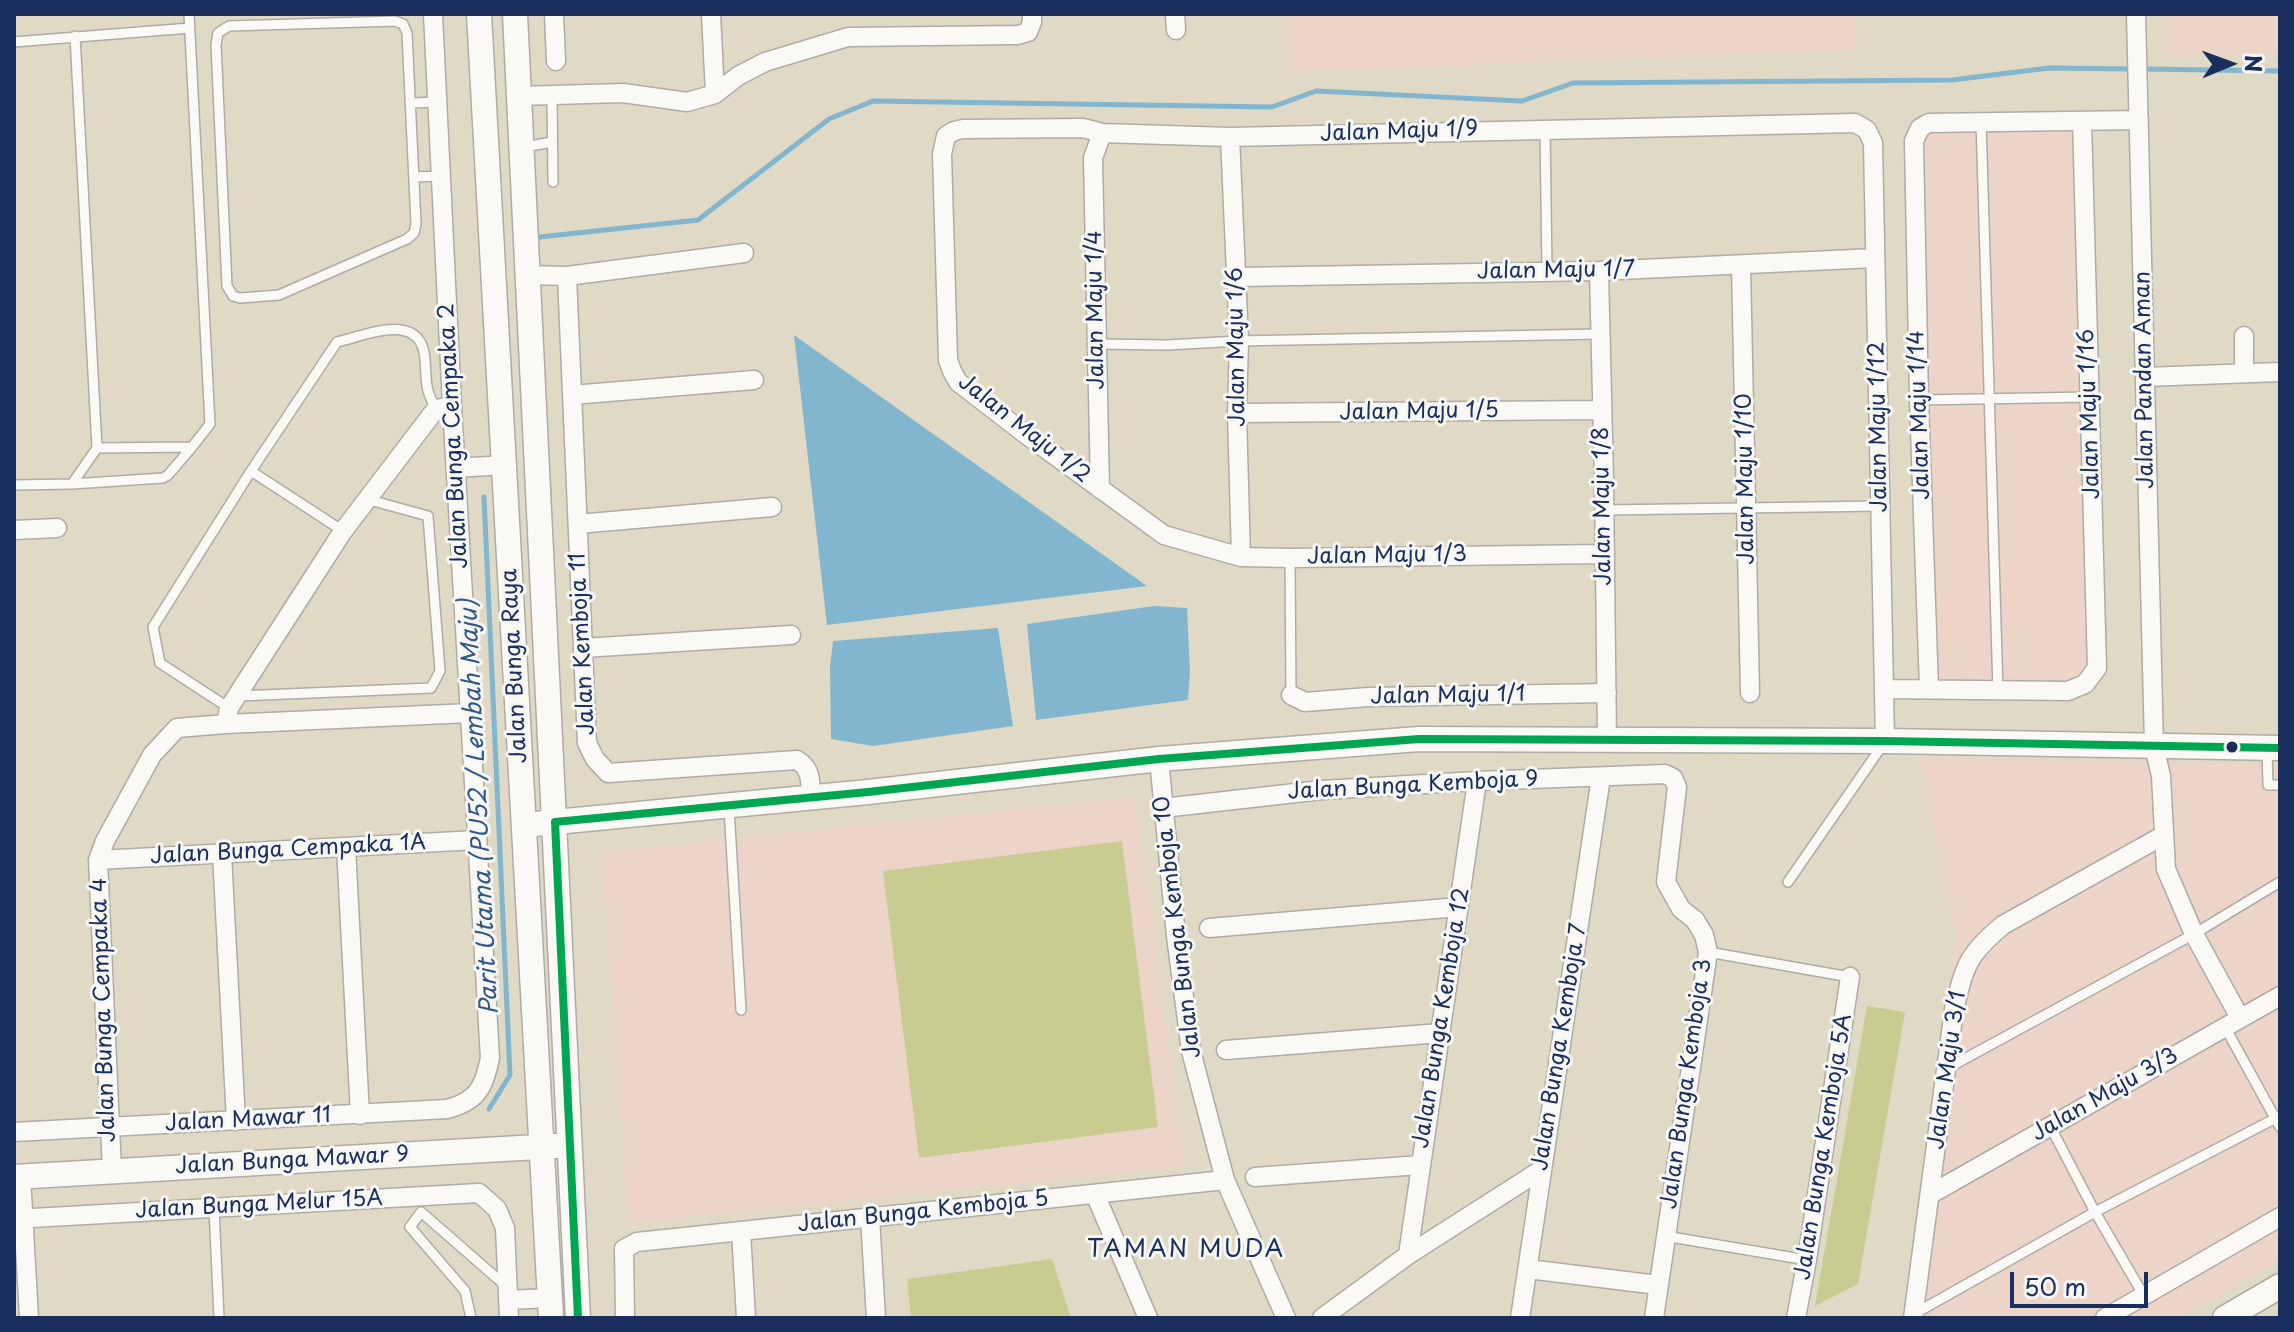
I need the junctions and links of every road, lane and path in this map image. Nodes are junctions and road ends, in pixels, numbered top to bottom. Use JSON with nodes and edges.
{"nodes":[{"id":1,"x":189,"y":14,"type":"edge"},
{"id":2,"x":433,"y":14,"type":"edge"},
{"id":3,"x":479,"y":14,"type":"edge"},
{"id":4,"x":515,"y":14,"type":"edge"},
{"id":5,"x":554,"y":14,"type":"edge"},
{"id":6,"x":711,"y":14,"type":"edge"},
{"id":7,"x":2136,"y":14,"type":"edge"},
{"id":8,"x":1032,"y":18,"type":"edge"},
{"id":9,"x":190,"y":28,"type":"junction"},
{"id":10,"x":75,"y":36,"type":"junction"},
{"id":11,"x":14,"y":42,"type":"edge"},
{"id":12,"x":556,"y":61,"type":"dead end"},
{"id":13,"x":715,"y":94,"type":"junction"},
{"id":14,"x":518,"y":96,"type":"junction"},
{"id":15,"x":552,"y":96,"type":"junction"},
{"id":16,"x":437,"y":102,"type":"junction"},
{"id":17,"x":411,"y":103,"type":"junction"},
{"id":18,"x":2139,"y":120,"type":"junction"},
{"id":19,"x":1981,"y":121,"type":"junction"},
{"id":20,"x":2082,"y":121,"type":"junction"},
{"id":21,"x":1855,"y":123,"type":"joint"},
{"id":22,"x":1545,"y":129,"type":"junction"},
{"id":23,"x":1102,"y":133,"type":"junction"},
{"id":24,"x":946,"y":136,"type":"joint"},
{"id":25,"x":1230,"y":137,"type":"junction"},
{"id":26,"x":552,"y":142,"type":"junction"},
{"id":27,"x":520,"y":147,"type":"junction"},
{"id":28,"x":440,"y":176,"type":"junction"},
{"id":29,"x":414,"y":177,"type":"junction"},
{"id":30,"x":553,"y":182,"type":"dead end"},
{"id":31,"x":744,"y":253,"type":"dead end"},
{"id":32,"x":1875,"y":258,"type":"junction"},
{"id":33,"x":1741,"y":265,"type":"junction"},
{"id":34,"x":1547,"y":271,"type":"junction"},
{"id":35,"x":1599,"y":271,"type":"junction"},
{"id":36,"x":531,"y":275,"type":"junction"},
{"id":37,"x":563,"y":276,"type":"junction"},
{"id":38,"x":1237,"y":277,"type":"junction"},
{"id":39,"x":1599,"y":334,"type":"junction"},
{"id":40,"x":2244,"y":336,"type":"dead end"},
{"id":41,"x":1239,"y":341,"type":"junction"},
{"id":42,"x":1097,"y":344,"type":"junction"},
{"id":43,"x":2280,"y":372,"type":"edge"},
{"id":44,"x":2244,"y":373,"type":"junction"},
{"id":45,"x":2145,"y":377,"type":"junction"},
{"id":46,"x":754,"y":380,"type":"dead end"},
{"id":47,"x":572,"y":395,"type":"junction"},
{"id":48,"x":2090,"y":397,"type":"junction"},
{"id":49,"x":1989,"y":399,"type":"junction"},
{"id":50,"x":1919,"y":400,"type":"junction"},
{"id":51,"x":444,"y":407,"type":"junction"},
{"id":52,"x":1601,"y":410,"type":"junction"},
{"id":53,"x":1237,"y":413,"type":"junction"},
{"id":54,"x":192,"y":447,"type":"junction"},
{"id":55,"x":97,"y":448,"type":"junction"},
{"id":56,"x":504,"y":465,"type":"junction"},
{"id":57,"x":456,"y":468,"type":"junction"},
{"id":58,"x":251,"y":471,"type":"junction"},
{"id":59,"x":72,"y":484,"type":"junction"},
{"id":60,"x":14,"y":485,"type":"edge"},
{"id":61,"x":1100,"y":489,"type":"junction"},
{"id":62,"x":366,"y":499,"type":"junction"},
{"id":63,"x":1881,"y":506,"type":"junction"},
{"id":64,"x":772,"y":507,"type":"dead end"},
{"id":65,"x":1747,"y":509,"type":"junction"},
{"id":66,"x":1605,"y":510,"type":"junction"},
{"id":67,"x":578,"y":524,"type":"junction"},
{"id":68,"x":57,"y":528,"type":"dead end"},
{"id":69,"x":14,"y":530,"type":"edge"},
{"id":70,"x":343,"y":531,"type":"junction"},
{"id":71,"x":1173,"y":537,"type":"joint"},
{"id":72,"x":1604,"y":554,"type":"junction"},
{"id":73,"x":1241,"y":557,"type":"junction"},
{"id":74,"x":1290,"y":558,"type":"junction"},
{"id":75,"x":791,"y":635,"type":"dead end"},
{"id":76,"x":583,"y":648,"type":"junction"},
{"id":77,"x":1884,"y":689,"type":"junction"},
{"id":78,"x":1929,"y":689,"type":"junction"},
{"id":79,"x":1998,"y":691,"type":"junction"},
{"id":80,"x":1607,"y":693,"type":"junction"},
{"id":81,"x":1750,"y":693,"type":"dead end"},
{"id":82,"x":1291,"y":695,"type":"joint"},
{"id":83,"x":231,"y":709,"type":"junction"},
{"id":84,"x":470,"y":713,"type":"junction"},
{"id":85,"x":1607,"y":741,"type":"junction"},
{"id":86,"x":1885,"y":741,"type":"junction"},
{"id":87,"x":2154,"y":746,"type":"junction"},
{"id":88,"x":2273,"y":748,"type":"edge"},
{"id":89,"x":1159,"y":759,"type":"junction"},
{"id":90,"x":1665,"y":774,"type":"joint"},
{"id":91,"x":1601,"y":777,"type":"junction"},
{"id":92,"x":1477,"y":781,"type":"junction"},
{"id":93,"x":2280,"y":785,"type":"edge"},
{"id":94,"x":811,"y":797,"type":"junction"},
{"id":95,"x":729,"y":805,"type":"junction"},
{"id":96,"x":1163,"y":808,"type":"junction"},
{"id":97,"x":555,"y":822,"type":"junction"},
{"id":98,"x":524,"y":825,"type":"junction"},
{"id":99,"x":2164,"y":835,"type":"junction"},
{"id":100,"x":477,"y":840,"type":"junction"},
{"id":101,"x":346,"y":847,"type":"junction"},
{"id":102,"x":222,"y":854,"type":"junction"},
{"id":103,"x":98,"y":860,"type":"junction"},
{"id":104,"x":1788,"y":882,"type":"dead end"},
{"id":105,"x":2280,"y":882,"type":"edge"},
{"id":106,"x":1459,"y":907,"type":"junction"},
{"id":107,"x":1209,"y":928,"type":"dead end"},
{"id":108,"x":2194,"y":934,"type":"junction"},
{"id":109,"x":1708,"y":952,"type":"junction"},
{"id":110,"x":1850,"y":977,"type":"joint"},
{"id":111,"x":2280,"y":996,"type":"edge"},
{"id":112,"x":741,"y":1010,"type":"dead end"},
{"id":113,"x":2232,"y":1023,"type":"junction"},
{"id":114,"x":1440,"y":1033,"type":"junction"},
{"id":115,"x":1226,"y":1050,"type":"dead end"},
{"id":116,"x":1946,"y":1069,"type":"junction"},
{"id":117,"x":477,"y":1094,"type":"joint"},
{"id":118,"x":360,"y":1115,"type":"junction"},
{"id":119,"x":2278,"y":1120,"type":"edge"},
{"id":120,"x":236,"y":1121,"type":"junction"},
{"id":121,"x":2050,"y":1126,"type":"junction"},
{"id":122,"x":109,"y":1127,"type":"junction"},
{"id":123,"x":14,"y":1132,"type":"edge"},
{"id":124,"x":570,"y":1145,"type":"junction"},
{"id":125,"x":542,"y":1147,"type":"junction"},
{"id":126,"x":1420,"y":1165,"type":"junction"},
{"id":127,"x":1541,"y":1170,"type":"junction"},
{"id":128,"x":112,"y":1171,"type":"junction"},
{"id":129,"x":17,"y":1176,"type":"edge"},
{"id":130,"x":1255,"y":1177,"type":"dead end"},
{"id":131,"x":1225,"y":1180,"type":"junction"},
{"id":132,"x":1095,"y":1194,"type":"junction"},
{"id":133,"x":1931,"y":1194,"type":"junction"},
{"id":134,"x":420,"y":1204,"type":"junction"},
{"id":135,"x":214,"y":1208,"type":"junction"},
{"id":136,"x":2095,"y":1212,"type":"junction"},
{"id":137,"x":870,"y":1217,"type":"junction"},
{"id":138,"x":2280,"y":1217,"type":"edge"},
{"id":139,"x":18,"y":1219,"type":"edge"},
{"id":140,"x":741,"y":1231,"type":"junction"},
{"id":141,"x":1665,"y":1236,"type":"junction"},
{"id":142,"x":1408,"y":1255,"type":"junction"},
{"id":143,"x":1807,"y":1260,"type":"junction"},
{"id":144,"x":1528,"y":1269,"type":"junction"},
{"id":145,"x":1658,"y":1285,"type":"junction"},
{"id":146,"x":2280,"y":1286,"type":"edge"},
{"id":147,"x":2144,"y":1296,"type":"junction"},
{"id":148,"x":508,"y":1302,"type":"edge"},
{"id":149,"x":551,"y":1308,"type":"edge"},
{"id":150,"x":1913,"y":1316,"type":"edge"},
{"id":151,"x":29,"y":1318,"type":"edge"},
{"id":152,"x":219,"y":1318,"type":"edge"},
{"id":153,"x":471,"y":1318,"type":"edge"},
{"id":154,"x":578,"y":1318,"type":"edge"},
{"id":155,"x":625,"y":1318,"type":"edge"},
{"id":156,"x":746,"y":1318,"type":"edge"},
{"id":157,"x":876,"y":1318,"type":"edge"},
{"id":158,"x":1148,"y":1318,"type":"edge"},
{"id":159,"x":1286,"y":1318,"type":"edge"},
{"id":160,"x":1322,"y":1318,"type":"edge"},
{"id":161,"x":1520,"y":1318,"type":"edge"},
{"id":162,"x":1654,"y":1318,"type":"edge"},
{"id":163,"x":1796,"y":1318,"type":"edge"},
{"id":164,"x":2105,"y":1318,"type":"edge"},
{"id":165,"x":2225,"y":1318,"type":"edge"}],
"edges":[{"from":1,"to":9,"type":"lane"},
{"from":2,"to":16,"type":"street","name":"Jalan Bunga Cempaka 2"},
{"from":3,"to":56,"type":"street","name":"Jalan Bunga Raya"},
{"from":4,"to":14,"type":"street","name":"Jalan Bunga Raya"},
{"from":5,"to":12,"type":"street"},
{"from":6,"to":13,"type":"street"},
{"from":7,"to":18,"type":"street","name":"Jalan Pandan Aman"},
{"from":8,"to":13,"type":"street"},
{"from":9,"to":10,"type":"lane"},
{"from":9,"to":54,"type":"lane"},
{"from":10,"to":11,"type":"lane"},
{"from":10,"to":55,"type":"lane"},
{"from":13,"to":15,"type":"street"},
{"from":14,"to":15,"type":"street"},
{"from":14,"to":27,"type":"street","name":"Jalan Bunga Raya"},
{"from":15,"to":26,"type":"lane"},
{"from":16,"to":17,"type":"lane"},
{"from":16,"to":28,"type":"street","name":"Jalan Bunga Cempaka 2"},
{"from":17,"to":29,"type":"lane"},
{"from":17,"to":29,"type":"lane"},
{"from":18,"to":20,"type":"street"},
{"from":18,"to":45,"type":"street","name":"Jalan Pandan Aman"},
{"from":19,"to":20,"type":"street"},
{"from":19,"to":49,"type":"lane"},
{"from":19,"to":50,"type":"street","name":"Jalan Maju 1/14"},
{"from":20,"to":48,"type":"street","name":"Jalan Maju 1/16"},
{"from":21,"to":22,"type":"street","name":"Jalan Maju 1/9"},
{"from":21,"to":32,"type":"street","name":"Jalan Maju 1/12"},
{"from":22,"to":25,"type":"street","name":"Jalan Maju 1/9"},
{"from":22,"to":34,"type":"lane"},
{"from":23,"to":24,"type":"street","name":"Jalan Maju 1/9"},
{"from":23,"to":25,"type":"street","name":"Jalan Maju 1/9"},
{"from":23,"to":42,"type":"street","name":"Jalan Maju 1/4"},
{"from":24,"to":61,"type":"street","name":"Jalan Maju 1/2"},
{"from":25,"to":38,"type":"street","name":"Jalan Maju 1/6"},
{"from":26,"to":27,"type":"lane"},
{"from":26,"to":30,"type":"lane"},
{"from":27,"to":36,"type":"street","name":"Jalan Bunga Raya"},
{"from":28,"to":29,"type":"lane"},
{"from":28,"to":51,"type":"street","name":"Jalan Bunga Cempaka 2"},
{"from":31,"to":37,"type":"street"},
{"from":32,"to":33,"type":"street","name":"Jalan Maju 1/7"},
{"from":32,"to":63,"type":"street","name":"Jalan Maju 1/12"},
{"from":33,"to":35,"type":"street","name":"Jalan Maju 1/7"},
{"from":33,"to":65,"type":"street","name":"Jalan Maju 1/10"},
{"from":34,"to":35,"type":"street","name":"Jalan Maju 1/7"},
{"from":34,"to":38,"type":"street","name":"Jalan Maju 1/7"},
{"from":35,"to":39,"type":"street","name":"Jalan Maju 1/8"},
{"from":36,"to":37,"type":"street"},
{"from":36,"to":97,"type":"street","name":"Jalan Bunga Raya"},
{"from":37,"to":47,"type":"street","name":"Jalan Kemboja 11"},
{"from":38,"to":41,"type":"street","name":"Jalan Maju 1/6"},
{"from":39,"to":41,"type":"lane"},
{"from":39,"to":52,"type":"street","name":"Jalan Maju 1/8"},
{"from":40,"to":44,"type":"street"},
{"from":41,"to":42,"type":"lane"},
{"from":41,"to":53,"type":"street","name":"Jalan Maju 1/6"},
{"from":42,"to":61,"type":"street","name":"Jalan Maju 1/4"},
{"from":43,"to":44,"type":"street"},
{"from":44,"to":45,"type":"street"},
{"from":45,"to":87,"type":"street","name":"Jalan Pandan Aman"},
{"from":46,"to":47,"type":"street"},
{"from":47,"to":67,"type":"street","name":"Jalan Kemboja 11"},
{"from":48,"to":49,"type":"lane"},
{"from":48,"to":79,"type":"street","name":"Jalan Maju 1/16"},
{"from":49,"to":50,"type":"lane"},
{"from":49,"to":79,"type":"lane"},
{"from":50,"to":78,"type":"street","name":"Jalan Maju 1/14"},
{"from":51,"to":57,"type":"street","name":"Jalan Bunga Cempaka 2"},
{"from":51,"to":58,"type":"lane"},
{"from":51,"to":62,"type":"street"},
{"from":52,"to":53,"type":"street","name":"Jalan Maju 1/5"},
{"from":52,"to":66,"type":"street","name":"Jalan Maju 1/8"},
{"from":53,"to":73,"type":"street","name":"Jalan Maju 1/6"},
{"from":54,"to":55,"type":"lane"},
{"from":54,"to":59,"type":"lane"},
{"from":55,"to":59,"type":"lane"},
{"from":56,"to":57,"type":"street"},
{"from":56,"to":98,"type":"street","name":"Jalan Bunga Raya"},
{"from":57,"to":84,"type":"street","name":"Jalan Bunga Cempaka 2"},
{"from":58,"to":70,"type":"lane"},
{"from":58,"to":83,"type":"lane"},
{"from":59,"to":60,"type":"lane"},
{"from":61,"to":71,"type":"street","name":"Jalan Maju 1/2"},
{"from":62,"to":70,"type":"street"},
{"from":62,"to":83,"type":"lane"},
{"from":63,"to":65,"type":"lane"},
{"from":63,"to":77,"type":"street","name":"Jalan Maju 1/12"},
{"from":64,"to":67,"type":"street"},
{"from":65,"to":66,"type":"lane"},
{"from":65,"to":81,"type":"street","name":"Jalan Maju 1/10"},
{"from":66,"to":72,"type":"street","name":"Jalan Maju 1/8"},
{"from":67,"to":76,"type":"street","name":"Jalan Kemboja 11"},
{"from":68,"to":69,"type":"street"},
{"from":70,"to":83,"type":"street"},
{"from":71,"to":73,"type":"street","name":"Jalan Maju 1/3"},
{"from":72,"to":74,"type":"street","name":"Jalan Maju 1/3"},
{"from":72,"to":80,"type":"street","name":"Jalan Maju 1/8"},
{"from":73,"to":74,"type":"street","name":"Jalan Maju 1/3"},
{"from":74,"to":82,"type":"lane"},
{"from":75,"to":76,"type":"street"},
{"from":76,"to":94,"type":"street","name":"Jalan Kemboja 11"},
{"from":77,"to":78,"type":"street"},
{"from":77,"to":86,"type":"street","name":"Jalan Maju 1/12"},
{"from":78,"to":79,"type":"street"},
{"from":80,"to":82,"type":"street","name":"Jalan Maju 1/1"},
{"from":80,"to":85,"type":"street","name":"Jalan Maju 1/8"},
{"from":83,"to":84,"type":"street"},
{"from":83,"to":103,"type":"street","name":"Jalan Bunga Cempaka 4"},
{"from":84,"to":100,"type":"street","name":"Jalan Bunga Cempaka 2"},
{"from":85,"to":86,"type":"street"},
{"from":85,"to":89,"type":"street"},
{"from":86,"to":87,"type":"street"},
{"from":86,"to":104,"type":"lane"},
{"from":87,"to":88,"type":"street"},
{"from":87,"to":99,"type":"street","name":"Jalan Pandan Aman"},
{"from":88,"to":93,"type":"lane"},
{"from":89,"to":94,"type":"street"},
{"from":89,"to":96,"type":"street","name":"Jalan Bunga Kemboja 10"},
{"from":90,"to":91,"type":"street","name":"Jalan Bunga Kemboja 9"},
{"from":90,"to":109,"type":"street","name":"Jalan Bunga Kemboja 3"},
{"from":91,"to":92,"type":"street","name":"Jalan Bunga Kemboja 9"},
{"from":91,"to":127,"type":"street","name":"Jalan Bunga Kemboja 7"},
{"from":92,"to":96,"type":"street","name":"Jalan Bunga Kemboja 9"},
{"from":92,"to":106,"type":"street","name":"Jalan Bunga Kemboja 12"},
{"from":94,"to":95,"type":"street"},
{"from":95,"to":97,"type":"street"},
{"from":95,"to":112,"type":"lane"},
{"from":96,"to":131,"type":"street","name":"Jalan Bunga Kemboja 10"},
{"from":97,"to":98,"type":"street"},
{"from":97,"to":124,"type":"street","name":"Jalan Bunga Raya"},
{"from":98,"to":125,"type":"street","name":"Jalan Bunga Raya"},
{"from":99,"to":108,"type":"street","name":"Jalan Pandan Aman"},
{"from":99,"to":116,"type":"street","name":"Jalan Maju 3/1"},
{"from":100,"to":101,"type":"street","name":"Jalan Bunga Cempaka 1A"},
{"from":100,"to":117,"type":"street","name":"Jalan Bunga Cempaka 2"},
{"from":101,"to":102,"type":"street","name":"Jalan Bunga Cempaka 1A"},
{"from":101,"to":118,"type":"street"},
{"from":102,"to":103,"type":"street","name":"Jalan Bunga Cempaka 1A"},
{"from":102,"to":120,"type":"street"},
{"from":103,"to":122,"type":"street","name":"Jalan Bunga Cempaka 4"},
{"from":105,"to":108,"type":"lane"},
{"from":106,"to":107,"type":"street"},
{"from":106,"to":114,"type":"street","name":"Jalan Bunga Kemboja 12"},
{"from":108,"to":113,"type":"street","name":"Jalan Pandan Aman"},
{"from":108,"to":116,"type":"lane"},
{"from":109,"to":110,"type":"lane"},
{"from":109,"to":141,"type":"street","name":"Jalan Bunga Kemboja 3"},
{"from":110,"to":143,"type":"street","name":"Jalan Bunga Kemboja 5A"},
{"from":111,"to":113,"type":"street","name":"Jalan Maju 3/3"},
{"from":113,"to":119,"type":"lane"},
{"from":113,"to":121,"type":"street","name":"Jalan Maju 3/3"},
{"from":114,"to":115,"type":"street"},
{"from":114,"to":126,"type":"street","name":"Jalan Bunga Kemboja 12"},
{"from":116,"to":133,"type":"street","name":"Jalan Maju 3/1"},
{"from":117,"to":118,"type":"street","name":"Jalan Mawar 11"},
{"from":118,"to":120,"type":"street","name":"Jalan Mawar 11"},
{"from":119,"to":136,"type":"lane"},
{"from":120,"to":122,"type":"street","name":"Jalan Mawar 11"},
{"from":121,"to":133,"type":"street","name":"Jalan Maju 3/3"},
{"from":121,"to":136,"type":"lane"},
{"from":122,"to":123,"type":"street","name":"Jalan Mawar 11"},
{"from":122,"to":128,"type":"street","name":"Jalan Bunga Cempaka 4"},
{"from":124,"to":125,"type":"street","name":"Jalan Bunga Mawar 9"},
{"from":124,"to":154,"type":"street","name":"Jalan Bunga Raya"},
{"from":125,"to":128,"type":"street","name":"Jalan Bunga Mawar 9"},
{"from":125,"to":149,"type":"street","name":"Jalan Bunga Raya"},
{"from":126,"to":130,"type":"street"},
{"from":126,"to":142,"type":"street","name":"Jalan Bunga Kemboja 12"},
{"from":127,"to":142,"type":"street"},
{"from":127,"to":144,"type":"street","name":"Jalan Bunga Kemboja 7"},
{"from":128,"to":129,"type":"street","name":"Jalan Bunga Mawar 9"},
{"from":129,"to":139,"type":"street"},
{"from":131,"to":132,"type":"street","name":"Jalan Bunga Kemboja 5"},
{"from":131,"to":159,"type":"street","name":"Jalan Bunga Kemboja 10"},
{"from":132,"to":137,"type":"street","name":"Jalan Bunga Kemboja 5"},
{"from":132,"to":158,"type":"street"},
{"from":133,"to":150,"type":"street","name":"Jalan Maju 3/1"},
{"from":134,"to":135,"type":"street","name":"Jalan Bunga Melur 15A"},
{"from":134,"to":148,"type":"lane"},
{"from":134,"to":148,"type":"street","name":"Jalan Bunga Melur 15A"},
{"from":134,"to":153,"type":"lane"},
{"from":135,"to":139,"type":"street","name":"Jalan Bunga Melur 15A"},
{"from":135,"to":152,"type":"lane"},
{"from":136,"to":147,"type":"lane"},
{"from":136,"to":150,"type":"lane"},
{"from":137,"to":140,"type":"street","name":"Jalan Bunga Kemboja 5"},
{"from":137,"to":157,"type":"street"},
{"from":138,"to":147,"type":"street"},
{"from":139,"to":151,"type":"street"},
{"from":140,"to":155,"type":"street","name":"Jalan Bunga Kemboja 5"},
{"from":140,"to":156,"type":"street"},
{"from":141,"to":143,"type":"lane"},
{"from":141,"to":145,"type":"street","name":"Jalan Bunga Kemboja 3"},
{"from":142,"to":160,"type":"street"},
{"from":143,"to":163,"type":"street","name":"Jalan Bunga Kemboja 5A"},
{"from":144,"to":145,"type":"street"},
{"from":144,"to":161,"type":"street","name":"Jalan Bunga Kemboja 7"},
{"from":145,"to":162,"type":"street","name":"Jalan Bunga Kemboja 3"},
{"from":146,"to":165,"type":"street"},
{"from":147,"to":164,"type":"street"},
{"from":148,"to":149,"type":"street"}]}
